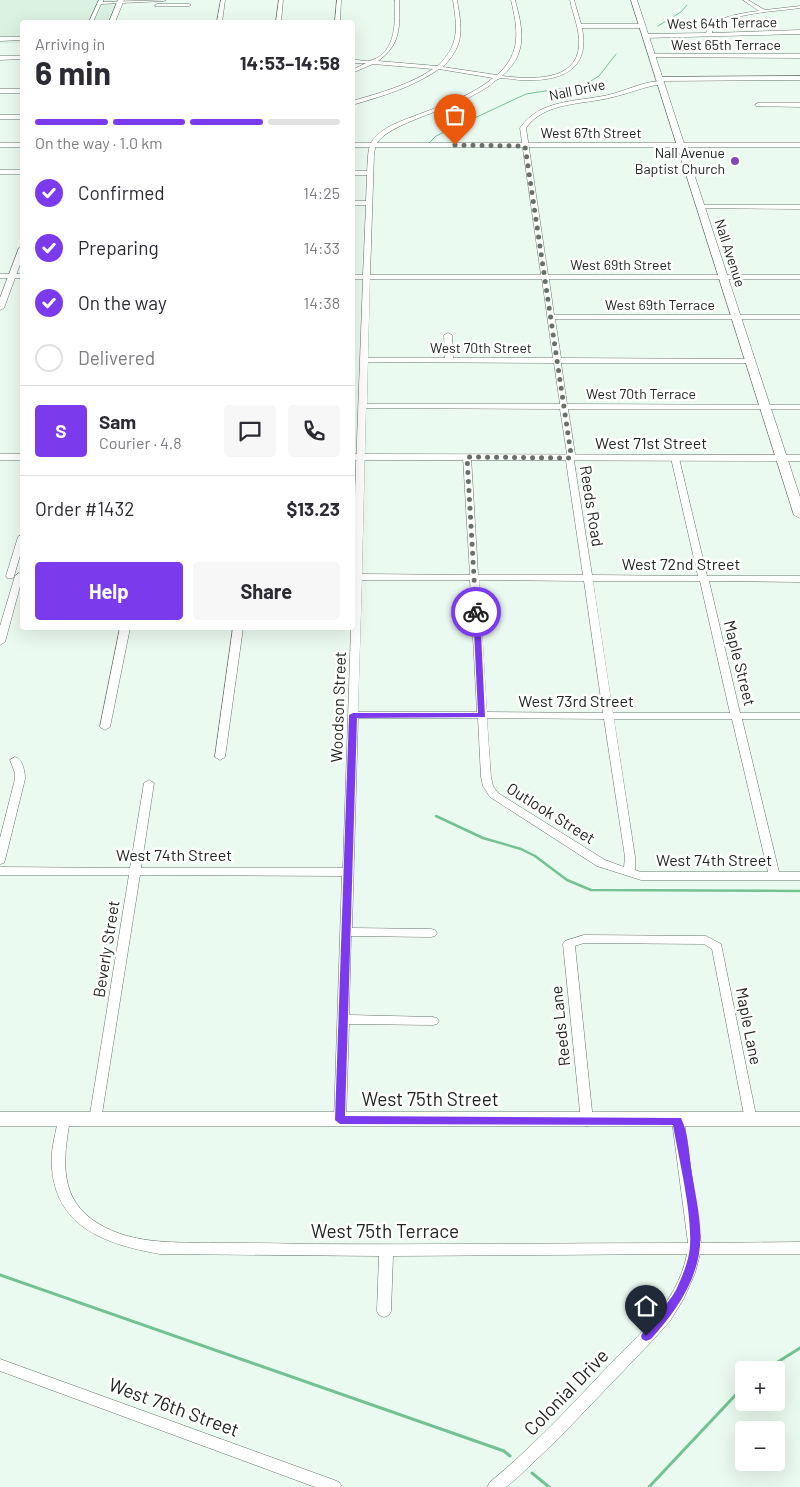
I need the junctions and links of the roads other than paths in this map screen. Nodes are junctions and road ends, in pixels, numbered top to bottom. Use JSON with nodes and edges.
{"nodes":[{"id":1,"x":164,"y":0,"type":"edge"},
{"id":2,"x":223,"y":0,"type":"edge"},
{"id":3,"x":281,"y":0,"type":"edge"},
{"id":4,"x":339,"y":0,"type":"edge"},
{"id":5,"x":397,"y":0,"type":"edge"},
{"id":6,"x":455,"y":0,"type":"edge"},
{"id":7,"x":514,"y":0,"type":"edge"},
{"id":8,"x":572,"y":0,"type":"edge"},
{"id":9,"x":634,"y":0,"type":"edge"},
{"id":10,"x":744,"y":0,"type":"edge"},
{"id":11,"x":100,"y":2,"type":"edge"},
{"id":12,"x":121,"y":2,"type":"edge"},
{"id":13,"x":157,"y":3,"type":"junction"},
{"id":14,"x":189,"y":5,"type":"dead end"},
{"id":15,"x":800,"y":7,"type":"edge"},
{"id":16,"x":154,"y":12,"type":"dead end"},
{"id":17,"x":764,"y":12,"type":"junction"},
{"id":18,"x":92,"y":20,"type":"edge"},
{"id":19,"x":113,"y":20,"type":"edge"},
{"id":20,"x":219,"y":20,"type":"edge"},
{"id":21,"x":278,"y":20,"type":"edge"},
{"id":22,"x":338,"y":20,"type":"edge"},
{"id":23,"x":578,"y":26,"type":"junction"},
{"id":24,"x":642,"y":26,"type":"junction"},
{"id":25,"x":800,"y":32,"type":"edge"},
{"id":26,"x":709,"y":34,"type":"junction"},
{"id":27,"x":645,"y":36,"type":"junction"},
{"id":28,"x":0,"y":39,"type":"edge"},
{"id":29,"x":20,"y":39,"type":"edge"},
{"id":30,"x":651,"y":56,"type":"junction"},
{"id":31,"x":800,"y":56,"type":"edge"},
{"id":32,"x":0,"y":58,"type":"edge"},
{"id":33,"x":20,"y":58,"type":"edge"},
{"id":34,"x":355,"y":60,"type":"edge"},
{"id":35,"x":373,"y":62,"type":"junction"},
{"id":36,"x":437,"y":67,"type":"junction"},
{"id":37,"x":355,"y":71,"type":"edge"},
{"id":38,"x":498,"y":76,"type":"junction"},
{"id":39,"x":800,"y":78,"type":"edge"},
{"id":40,"x":659,"y":81,"type":"junction"},
{"id":41,"x":0,"y":91,"type":"edge"},
{"id":42,"x":20,"y":91,"type":"edge"},
{"id":43,"x":355,"y":102,"type":"edge"},
{"id":44,"x":758,"y":105,"type":"dead end"},
{"id":45,"x":800,"y":105,"type":"edge"},
{"id":46,"x":0,"y":117,"type":"edge"},
{"id":47,"x":20,"y":117,"type":"edge"},
{"id":48,"x":0,"y":145,"type":"edge"},
{"id":49,"x":20,"y":145,"type":"edge"},
{"id":50,"x":355,"y":145,"type":"edge"},
{"id":51,"x":374,"y":145,"type":"junction"},
{"id":52,"x":800,"y":145,"type":"edge"},
{"id":53,"x":525,"y":146,"type":"junction"},
{"id":54,"x":680,"y":146,"type":"junction"},
{"id":55,"x":0,"y":172,"type":"edge"},
{"id":56,"x":20,"y":172,"type":"edge"},
{"id":57,"x":355,"y":173,"type":"edge"},
{"id":58,"x":370,"y":173,"type":"junction"},
{"id":59,"x":355,"y":203,"type":"edge"},
{"id":60,"x":370,"y":203,"type":"junction"},
{"id":61,"x":700,"y":207,"type":"junction"},
{"id":62,"x":800,"y":207,"type":"edge"},
{"id":63,"x":20,"y":255,"type":"edge"},
{"id":64,"x":0,"y":276,"type":"edge"},
{"id":65,"x":12,"y":276,"type":"junction"},
{"id":66,"x":20,"y":276,"type":"edge"},
{"id":67,"x":355,"y":277,"type":"edge"},
{"id":68,"x":367,"y":277,"type":"junction"},
{"id":69,"x":544,"y":277,"type":"junction"},
{"id":70,"x":800,"y":277,"type":"edge"},
{"id":71,"x":722,"y":278,"type":"junction"},
{"id":72,"x":0,"y":308,"type":"edge"},
{"id":73,"x":550,"y":317,"type":"junction"},
{"id":74,"x":735,"y":317,"type":"junction"},
{"id":75,"x":800,"y":317,"type":"edge"},
{"id":76,"x":448,"y":335,"type":"dead end"},
{"id":77,"x":364,"y":360,"type":"junction"},
{"id":78,"x":449,"y":360,"type":"junction"},
{"id":79,"x":558,"y":360,"type":"junction"},
{"id":80,"x":749,"y":360,"type":"junction"},
{"id":81,"x":363,"y":406,"type":"junction"},
{"id":82,"x":564,"y":406,"type":"junction"},
{"id":83,"x":764,"y":407,"type":"junction"},
{"id":84,"x":800,"y":407,"type":"edge"},
{"id":85,"x":0,"y":457,"type":"edge"},
{"id":86,"x":20,"y":457,"type":"edge"},
{"id":87,"x":356,"y":457,"type":"edge"},
{"id":88,"x":467,"y":457,"type":"junction"},
{"id":89,"x":570,"y":458,"type":"junction"},
{"id":90,"x":675,"y":458,"type":"junction"},
{"id":91,"x":781,"y":458,"type":"junction"},
{"id":92,"x":800,"y":458,"type":"edge"},
{"id":93,"x":799,"y":511,"type":"edge"},
{"id":94,"x":20,"y":553,"type":"edge"},
{"id":95,"x":0,"y":576,"type":"edge"},
{"id":96,"x":17,"y":576,"type":"edge"},
{"id":97,"x":355,"y":577,"type":"edge"},
{"id":98,"x":473,"y":578,"type":"junction"},
{"id":99,"x":588,"y":578,"type":"junction"},
{"id":100,"x":703,"y":579,"type":"junction"},
{"id":101,"x":800,"y":579,"type":"edge"},
{"id":102,"x":125,"y":630,"type":"edge"},
{"id":103,"x":238,"y":630,"type":"edge"},
{"id":104,"x":354,"y":630,"type":"edge"},
{"id":105,"x":0,"y":642,"type":"edge"},
{"id":106,"x":353,"y":715,"type":"junction"},
{"id":107,"x":482,"y":715,"type":"junction"},
{"id":108,"x":610,"y":716,"type":"junction"},
{"id":109,"x":737,"y":716,"type":"junction"},
{"id":110,"x":800,"y":716,"type":"edge"},
{"id":111,"x":105,"y":727,"type":"dead end"},
{"id":112,"x":220,"y":757,"type":"dead end"},
{"id":113,"x":15,"y":760,"type":"dead end"},
{"id":114,"x":149,"y":783,"type":"dead end"},
{"id":115,"x":0,"y":860,"type":"edge"},
{"id":116,"x":0,"y":871,"type":"edge"},
{"id":117,"x":135,"y":871,"type":"junction"},
{"id":118,"x":347,"y":872,"type":"junction"},
{"id":119,"x":629,"y":872,"type":"junction"},
{"id":120,"x":774,"y":876,"type":"junction"},
{"id":121,"x":800,"y":876,"type":"edge"},
{"id":122,"x":345,"y":932,"type":"junction"},
{"id":123,"x":431,"y":934,"type":"dead end"},
{"id":124,"x":584,"y":939,"type":"joint"},
{"id":125,"x":343,"y":1019,"type":"junction"},
{"id":126,"x":432,"y":1021,"type":"dead end"},
{"id":127,"x":0,"y":1119,"type":"edge"},
{"id":128,"x":800,"y":1119,"type":"edge"},
{"id":129,"x":64,"y":1120,"type":"junction"},
{"id":130,"x":95,"y":1120,"type":"junction"},
{"id":131,"x":340,"y":1120,"type":"junction"},
{"id":132,"x":587,"y":1120,"type":"junction"},
{"id":133,"x":678,"y":1120,"type":"junction"},
{"id":134,"x":750,"y":1120,"type":"junction"},
{"id":135,"x":695,"y":1248,"type":"junction"},
{"id":136,"x":800,"y":1248,"type":"edge"},
{"id":137,"x":386,"y":1250,"type":"junction"},
{"id":138,"x":384,"y":1311,"type":"dead end"},
{"id":139,"x":0,"y":1365,"type":"edge"},
{"id":140,"x":334,"y":1487,"type":"edge"},
{"id":141,"x":495,"y":1487,"type":"edge"}],
"edges":[{"from":1,"to":13,"type":"street"},
{"from":2,"to":20,"type":"street"},
{"from":3,"to":21,"type":"street"},
{"from":4,"to":22,"type":"street"},
{"from":5,"to":35,"type":"street"},
{"from":6,"to":36,"type":"street"},
{"from":7,"to":38,"type":"street"},
{"from":8,"to":23,"type":"street"},
{"from":9,"to":24,"type":"main road","name":"Nall Avenue"},
{"from":10,"to":17,"type":"street"},
{"from":11,"to":12,"type":"street"},
{"from":11,"to":18,"type":"street"},
{"from":12,"to":13,"type":"street"},
{"from":12,"to":19,"type":"street"},
{"from":13,"to":14,"type":"street"},
{"from":13,"to":16,"type":"street"},
{"from":15,"to":17,"type":"street"},
{"from":17,"to":26,"type":"street"},
{"from":23,"to":24,"type":"street"},
{"from":23,"to":38,"type":"street"},
{"from":24,"to":27,"type":"main road","name":"Nall Avenue"},
{"from":25,"to":26,"type":"street","name":"West 64th Terrace"},
{"from":26,"to":27,"type":"street","name":"West 64th Terrace"},
{"from":27,"to":30,"type":"main road","name":"Nall Avenue"},
{"from":28,"to":29,"type":"street"},
{"from":30,"to":31,"type":"street","name":"West 65th Terrace"},
{"from":30,"to":40,"type":"main road","name":"Nall Avenue"},
{"from":32,"to":33,"type":"street"},
{"from":34,"to":35,"type":"street"},
{"from":35,"to":36,"type":"street"},
{"from":35,"to":37,"type":"street"},
{"from":36,"to":38,"type":"street"},
{"from":36,"to":43,"type":"street"},
{"from":38,"to":51,"type":"street"},
{"from":39,"to":40,"type":"street"},
{"from":40,"to":53,"type":"street","name":"Nall Drive"},
{"from":40,"to":54,"type":"main road","name":"Nall Avenue"},
{"from":41,"to":42,"type":"street"},
{"from":44,"to":45,"type":"street"},
{"from":46,"to":47,"type":"street"},
{"from":48,"to":49,"type":"street"},
{"from":50,"to":51,"type":"street","name":"West 67th Street"},
{"from":51,"to":53,"type":"street","name":"West 67th Street"},
{"from":51,"to":58,"type":"street","name":"Woodson Street"},
{"from":52,"to":54,"type":"street","name":"West 67th Street"},
{"from":53,"to":54,"type":"street","name":"West 67th Street"},
{"from":53,"to":69,"type":"street","name":"Reeds Road"},
{"from":54,"to":61,"type":"main road","name":"Nall Avenue"},
{"from":55,"to":56,"type":"street"},
{"from":57,"to":58,"type":"street"},
{"from":58,"to":60,"type":"street","name":"Woodson Street"},
{"from":59,"to":60,"type":"street"},
{"from":60,"to":68,"type":"street","name":"Woodson Street"},
{"from":61,"to":62,"type":"street"},
{"from":61,"to":71,"type":"main road","name":"Nall Avenue"},
{"from":63,"to":65,"type":"street"},
{"from":64,"to":65,"type":"street"},
{"from":65,"to":66,"type":"street"},
{"from":65,"to":72,"type":"street"},
{"from":67,"to":68,"type":"street","name":"West 69th Street"},
{"from":68,"to":69,"type":"street","name":"West 69th Street"},
{"from":68,"to":77,"type":"street","name":"Woodson Street"},
{"from":69,"to":71,"type":"street","name":"West 69th Street"},
{"from":69,"to":73,"type":"street","name":"Reeds Road"},
{"from":70,"to":71,"type":"street","name":"West 69th Street"},
{"from":71,"to":74,"type":"main road","name":"Nall Avenue"},
{"from":73,"to":74,"type":"street","name":"West 69th Terrace"},
{"from":73,"to":79,"type":"street","name":"Reeds Road"},
{"from":74,"to":75,"type":"street","name":"West 69th Terrace"},
{"from":74,"to":80,"type":"main road","name":"Nall Avenue"},
{"from":76,"to":78,"type":"street"},
{"from":77,"to":78,"type":"street","name":"West 70th Street"},
{"from":77,"to":81,"type":"street","name":"Woodson Street"},
{"from":78,"to":79,"type":"street","name":"West 70th Street"},
{"from":79,"to":80,"type":"street","name":"West 70th Street"},
{"from":79,"to":82,"type":"street","name":"Reeds Road"},
{"from":80,"to":83,"type":"main road","name":"Nall Avenue"},
{"from":81,"to":82,"type":"street","name":"West 70th Terrace"},
{"from":81,"to":87,"type":"street","name":"Woodson Street"},
{"from":82,"to":83,"type":"street","name":"West 70th Terrace"},
{"from":82,"to":89,"type":"street","name":"Reeds Road"},
{"from":83,"to":84,"type":"street","name":"West 70th Terrace"},
{"from":83,"to":91,"type":"main road","name":"Nall Avenue"},
{"from":85,"to":86,"type":"street"},
{"from":87,"to":88,"type":"street","name":"West 71st Street"},
{"from":87,"to":97,"type":"street","name":"Woodson Street"},
{"from":88,"to":89,"type":"street","name":"West 71st Street"},
{"from":88,"to":98,"type":"street","name":"Outlook Street"},
{"from":89,"to":90,"type":"street","name":"West 71st Street"},
{"from":89,"to":99,"type":"street","name":"Reeds Road"},
{"from":90,"to":91,"type":"street","name":"West 71st Street"},
{"from":90,"to":100,"type":"street","name":"Maple Street"},
{"from":91,"to":92,"type":"street","name":"West 71st Street"},
{"from":91,"to":93,"type":"main road","name":"Nall Avenue"},
{"from":94,"to":96,"type":"street"},
{"from":95,"to":96,"type":"street"},
{"from":96,"to":105,"type":"street"},
{"from":97,"to":98,"type":"street","name":"West 72nd Street"},
{"from":98,"to":99,"type":"street","name":"West 72nd Street"},
{"from":98,"to":107,"type":"street","name":"Outlook Street"},
{"from":99,"to":100,"type":"street","name":"West 72nd Street"},
{"from":99,"to":108,"type":"street","name":"Reeds Road"},
{"from":100,"to":101,"type":"street","name":"West 72nd Street"},
{"from":100,"to":109,"type":"street","name":"Maple Street"},
{"from":102,"to":111,"type":"street"},
{"from":103,"to":112,"type":"street"},
{"from":104,"to":106,"type":"street","name":"Woodson Street"},
{"from":106,"to":107,"type":"street","name":"West 73rd Street"},
{"from":106,"to":118,"type":"street","name":"Woodson Street"},
{"from":107,"to":108,"type":"street","name":"West 73rd Street"},
{"from":107,"to":119,"type":"street","name":"Outlook Street"},
{"from":108,"to":109,"type":"street","name":"West 73rd Street"},
{"from":108,"to":119,"type":"street","name":"Reeds Road"},
{"from":109,"to":110,"type":"street","name":"West 73rd Street"},
{"from":109,"to":120,"type":"street","name":"Maple Street"},
{"from":113,"to":115,"type":"street"},
{"from":114,"to":117,"type":"street","name":"Beverly Street"},
{"from":116,"to":117,"type":"street","name":"West 74th Street"},
{"from":117,"to":118,"type":"street","name":"West 74th Street"},
{"from":117,"to":130,"type":"street","name":"Beverly Street"},
{"from":118,"to":122,"type":"street","name":"Woodson Street"},
{"from":119,"to":120,"type":"street","name":"West 74th Street"},
{"from":120,"to":121,"type":"street","name":"West 74th Street"},
{"from":122,"to":123,"type":"street"},
{"from":122,"to":125,"type":"street","name":"Woodson Street"},
{"from":124,"to":132,"type":"street","name":"Reeds Lane"},
{"from":124,"to":134,"type":"street","name":"Maple Lane"},
{"from":125,"to":126,"type":"street"},
{"from":125,"to":131,"type":"street","name":"Woodson Street"},
{"from":127,"to":129,"type":"main road","name":"West 75th Street"},
{"from":128,"to":134,"type":"main road","name":"West 75th Street"},
{"from":129,"to":130,"type":"main road","name":"West 75th Street"},
{"from":129,"to":137,"type":"street","name":"West 75th Terrace"},
{"from":130,"to":131,"type":"main road","name":"West 75th Street"},
{"from":131,"to":132,"type":"main road","name":"West 75th Street"},
{"from":132,"to":133,"type":"main road","name":"West 75th Street"},
{"from":133,"to":134,"type":"main road","name":"West 75th Street"},
{"from":133,"to":135,"type":"street","name":"Colonial Drive"},
{"from":135,"to":136,"type":"street","name":"West 75th Terrace"},
{"from":135,"to":137,"type":"street","name":"West 75th Terrace"},
{"from":135,"to":141,"type":"street","name":"Colonial Drive"},
{"from":137,"to":138,"type":"street"},
{"from":139,"to":140,"type":"street","name":"West 76th Street"}]}
